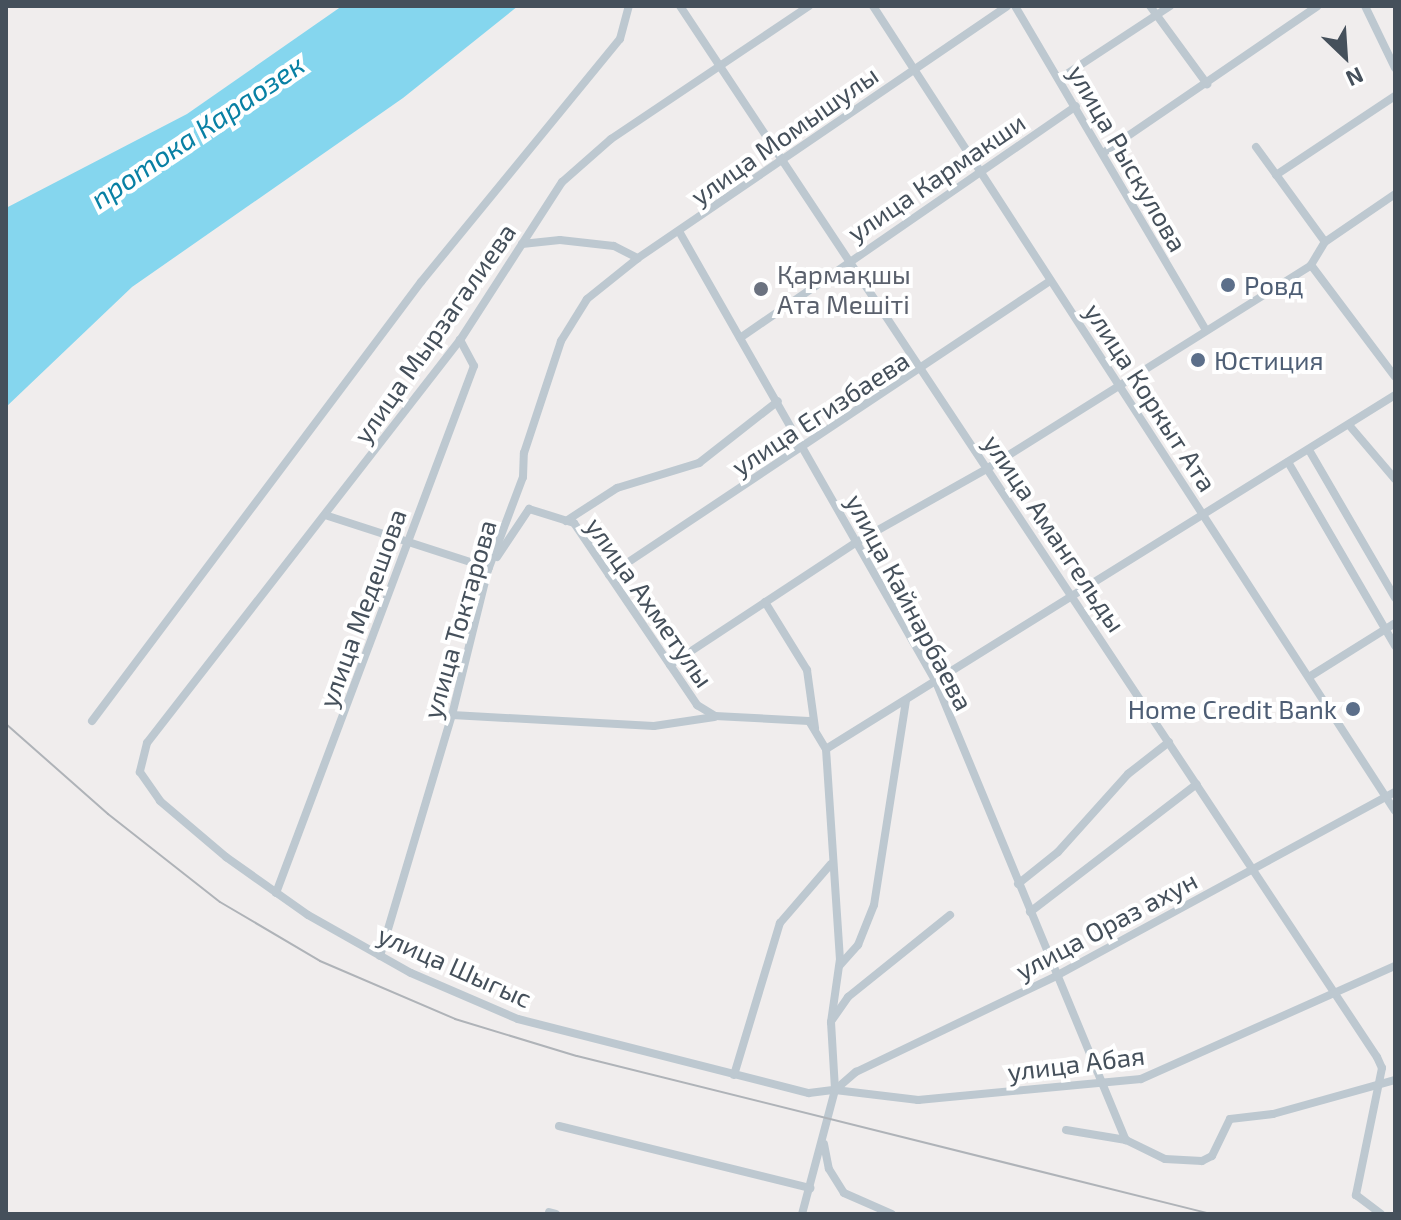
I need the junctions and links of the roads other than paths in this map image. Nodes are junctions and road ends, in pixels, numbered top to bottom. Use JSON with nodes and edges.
{"nodes":[{"id":1,"x":629,"y":6,"type":"edge"},
{"id":2,"x":680,"y":6,"type":"edge"},
{"id":3,"x":809,"y":6,"type":"edge"},
{"id":4,"x":873,"y":6,"type":"edge"},
{"id":5,"x":1007,"y":6,"type":"edge"},
{"id":6,"x":1015,"y":6,"type":"edge"},
{"id":7,"x":1150,"y":6,"type":"edge"},
{"id":8,"x":1170,"y":6,"type":"edge"},
{"id":9,"x":1318,"y":6,"type":"edge"},
{"id":10,"x":1365,"y":6,"type":"edge"},
{"id":11,"x":1156,"y":15,"type":"junction"},
{"id":12,"x":720,"y":67,"type":"junction"},
{"id":13,"x":912,"y":68,"type":"junction"},
{"id":14,"x":1395,"y":68,"type":"edge"},
{"id":15,"x":1059,"y":79,"type":"junction"},
{"id":16,"x":1207,"y":84,"type":"junction"},
{"id":17,"x":1395,"y":96,"type":"edge"},
{"id":18,"x":1076,"y":106,"type":"junction"},
{"id":19,"x":1256,"y":147,"type":"dead end"},
{"id":20,"x":1103,"y":153,"type":"junction"},
{"id":21,"x":783,"y":163,"type":"junction"},
{"id":22,"x":979,"y":174,"type":"junction"},
{"id":23,"x":1276,"y":175,"type":"junction"},
{"id":24,"x":1395,"y":194,"type":"edge"},
{"id":25,"x":680,"y":233,"type":"junction"},
{"id":26,"x":1325,"y":242,"type":"junction"},
{"id":27,"x":522,"y":244,"type":"junction"},
{"id":28,"x":638,"y":258,"type":"junction"},
{"id":29,"x":847,"y":261,"type":"junction"},
{"id":30,"x":1311,"y":265,"type":"junction"},
{"id":31,"x":1050,"y":281,"type":"junction"},
{"id":32,"x":587,"y":299,"type":"joint"},
{"id":33,"x":1206,"y":330,"type":"junction"},
{"id":34,"x":740,"y":338,"type":"junction"},
{"id":35,"x":460,"y":340,"type":"junction"},
{"id":36,"x":922,"y":371,"type":"junction"},
{"id":37,"x":1395,"y":377,"type":"edge"},
{"id":38,"x":1119,"y":385,"type":"junction"},
{"id":39,"x":1395,"y":395,"type":"edge"},
{"id":40,"x":778,"y":401,"type":"junction"},
{"id":41,"x":1349,"y":425,"type":"junction"},
{"id":42,"x":805,"y":447,"type":"junction"},
{"id":43,"x":1309,"y":450,"type":"junction"},
{"id":44,"x":1288,"y":462,"type":"junction"},
{"id":45,"x":988,"y":468,"type":"junction"},
{"id":46,"x":1395,"y":479,"type":"edge"},
{"id":47,"x":1204,"y":514,"type":"junction"},
{"id":48,"x":328,"y":516,"type":"junction"},
{"id":49,"x":566,"y":521,"type":"junction"},
{"id":50,"x":409,"y":542,"type":"junction"},
{"id":51,"x":855,"y":543,"type":"junction"},
{"id":52,"x":488,"y":570,"type":"junction"},
{"id":53,"x":609,"y":575,"type":"junction"},
{"id":54,"x":1071,"y":594,"type":"junction"},
{"id":55,"x":1395,"y":598,"type":"edge"},
{"id":56,"x":765,"y":602,"type":"junction"},
{"id":57,"x":1395,"y":623,"type":"edge"},
{"id":58,"x":1385,"y":629,"type":"junction"},
{"id":59,"x":1395,"y":646,"type":"edge"},
{"id":60,"x":670,"y":665,"type":"junction"},
{"id":61,"x":1309,"y":677,"type":"junction"},
{"id":62,"x":936,"y":682,"type":"junction"},
{"id":63,"x":906,"y":700,"type":"junction"},
{"id":64,"x":452,"y":715,"type":"junction"},
{"id":65,"x":715,"y":716,"type":"junction"},
{"id":66,"x":92,"y":721,"type":"dead end"},
{"id":67,"x":815,"y":729,"type":"junction"},
{"id":68,"x":1169,"y":742,"type":"junction"},
{"id":69,"x":147,"y":743,"type":"joint"},
{"id":70,"x":826,"y":749,"type":"junction"},
{"id":71,"x":1197,"y":784,"type":"junction"},
{"id":72,"x":1395,"y":792,"type":"edge"},
{"id":73,"x":1386,"y":797,"type":"junction"},
{"id":74,"x":1395,"y":811,"type":"edge"},
{"id":75,"x":831,"y":864,"type":"junction"},
{"id":76,"x":1253,"y":870,"type":"junction"},
{"id":77,"x":1018,"y":884,"type":"junction"},
{"id":78,"x":276,"y":893,"type":"junction"},
{"id":79,"x":1030,"y":912,"type":"junction"},
{"id":80,"x":950,"y":915,"type":"dead end"},
{"id":81,"x":380,"y":956,"type":"junction"},
{"id":82,"x":839,"y":966,"type":"junction"},
{"id":83,"x":1395,"y":966,"type":"edge"},
{"id":84,"x":1056,"y":976,"type":"junction"},
{"id":85,"x":1335,"y":994,"type":"junction"},
{"id":86,"x":831,"y":1022,"type":"junction"},
{"id":87,"x":734,"y":1075,"type":"junction"},
{"id":88,"x":1395,"y":1080,"type":"edge"},
{"id":89,"x":1100,"y":1083,"type":"junction"},
{"id":90,"x":1378,"y":1087,"type":"junction"},
{"id":91,"x":835,"y":1090,"type":"junction"},
{"id":92,"x":559,"y":1126,"type":"dead end"},
{"id":93,"x":824,"y":1130,"type":"junction"},
{"id":94,"x":1066,"y":1130,"type":"dead end"},
{"id":95,"x":1126,"y":1140,"type":"junction"},
{"id":96,"x":810,"y":1188,"type":"junction"},
{"id":97,"x":888,"y":1213,"type":"edge"},
{"id":98,"x":802,"y":1214,"type":"edge"},
{"id":99,"x":1381,"y":1214,"type":"edge"}],
"edges":[{"from":1,"to":66,"type":"street"},
{"from":2,"to":12,"type":"street","name":"улица Амангельды"},
{"from":3,"to":12,"type":"street","name":"улица Мырзагалиева"},
{"from":4,"to":13,"type":"street","name":"улица Коркыт Ата"},
{"from":5,"to":13,"type":"street","name":"улица Момышулы"},
{"from":6,"to":15,"type":"street","name":"улица Рыскулова"},
{"from":7,"to":11,"type":"street"},
{"from":8,"to":11,"type":"street"},
{"from":9,"to":16,"type":"street"},
{"from":10,"to":14,"type":"street"},
{"from":11,"to":15,"type":"street"},
{"from":11,"to":16,"type":"street"},
{"from":12,"to":21,"type":"street","name":"улица Амангельды"},
{"from":12,"to":27,"type":"street","name":"улица Мырзагалиева"},
{"from":13,"to":21,"type":"street","name":"улица Момышулы"},
{"from":13,"to":22,"type":"street","name":"улица Коркыт Ата"},
{"from":15,"to":18,"type":"street","name":"улица Рыскулова"},
{"from":16,"to":20,"type":"street"},
{"from":17,"to":23,"type":"street"},
{"from":18,"to":20,"type":"street","name":"улица Рыскулова"},
{"from":18,"to":22,"type":"street","name":"улица Кармакши"},
{"from":19,"to":23,"type":"street"},
{"from":20,"to":33,"type":"street","name":"улица Рыскулова"},
{"from":21,"to":25,"type":"street","name":"улица Момышулы"},
{"from":21,"to":29,"type":"street","name":"улица Амангельды"},
{"from":22,"to":29,"type":"street","name":"улица Кармакши"},
{"from":22,"to":31,"type":"street","name":"улица Коркыт Ата"},
{"from":23,"to":26,"type":"street"},
{"from":24,"to":26,"type":"street"},
{"from":25,"to":28,"type":"street","name":"улица Момышулы"},
{"from":25,"to":34,"type":"street","name":"улица Кайнарбаева"},
{"from":26,"to":30,"type":"street"},
{"from":27,"to":28,"type":"street"},
{"from":27,"to":35,"type":"street","name":"улица Мырзагалиева"},
{"from":28,"to":32,"type":"street","name":"улица Момышулы"},
{"from":29,"to":34,"type":"street","name":"улица Кармакши"},
{"from":29,"to":36,"type":"street","name":"улица Амангельды"},
{"from":30,"to":33,"type":"street"},
{"from":30,"to":37,"type":"street"},
{"from":31,"to":36,"type":"street","name":"улица Егизбаева"},
{"from":31,"to":38,"type":"street","name":"улица Коркыт Ата"},
{"from":32,"to":52,"type":"street","name":"улица Токтарова"},
{"from":33,"to":38,"type":"street"},
{"from":34,"to":40,"type":"street","name":"улица Кайнарбаева"},
{"from":35,"to":48,"type":"street","name":"улица Мырзагалиева"},
{"from":35,"to":50,"type":"street","name":"улица Медешова"},
{"from":36,"to":42,"type":"street","name":"улица Егизбаева"},
{"from":36,"to":45,"type":"street","name":"улица Амангельды"},
{"from":38,"to":45,"type":"street"},
{"from":38,"to":47,"type":"street","name":"улица Коркыт Ата"},
{"from":39,"to":41,"type":"street"},
{"from":40,"to":42,"type":"street","name":"улица Кайнарбаева"},
{"from":40,"to":49,"type":"street","name":"улица Ахметулы"},
{"from":41,"to":43,"type":"street"},
{"from":41,"to":46,"type":"street"},
{"from":42,"to":51,"type":"street","name":"улица Кайнарбаева"},
{"from":42,"to":53,"type":"street","name":"улица Егизбаева"},
{"from":43,"to":44,"type":"street"},
{"from":43,"to":55,"type":"street"},
{"from":44,"to":47,"type":"street"},
{"from":44,"to":58,"type":"street"},
{"from":45,"to":51,"type":"street"},
{"from":45,"to":54,"type":"street","name":"улица Амангельды"},
{"from":47,"to":54,"type":"street"},
{"from":47,"to":61,"type":"street","name":"улица Коркыт Ата"},
{"from":48,"to":50,"type":"street"},
{"from":48,"to":69,"type":"street","name":"улица Мырзагалиева"},
{"from":49,"to":52,"type":"street","name":"улица Ахметулы"},
{"from":49,"to":53,"type":"street","name":"улица Ахметулы"},
{"from":50,"to":52,"type":"street"},
{"from":50,"to":78,"type":"street","name":"улица Медешова"},
{"from":51,"to":56,"type":"street"},
{"from":51,"to":62,"type":"street","name":"улица Кайнарбаева"},
{"from":52,"to":64,"type":"street","name":"улица Токтарова"},
{"from":53,"to":60,"type":"street","name":"улица Ахметулы"},
{"from":54,"to":62,"type":"street"},
{"from":54,"to":68,"type":"street","name":"улица Амангельды"},
{"from":56,"to":60,"type":"street"},
{"from":56,"to":67,"type":"street"},
{"from":57,"to":58,"type":"street"},
{"from":58,"to":59,"type":"street"},
{"from":58,"to":61,"type":"street"},
{"from":60,"to":65,"type":"street","name":"улица Ахметулы"},
{"from":61,"to":73,"type":"street","name":"улица Коркыт Ата"},
{"from":62,"to":63,"type":"street"},
{"from":62,"to":77,"type":"street","name":"улица Кайнарбаева"},
{"from":63,"to":70,"type":"street"},
{"from":63,"to":82,"type":"street"},
{"from":64,"to":65,"type":"street"},
{"from":64,"to":81,"type":"street","name":"улица Токтарова"},
{"from":65,"to":67,"type":"street","name":"улица Ахметулы"},
{"from":67,"to":70,"type":"street"},
{"from":68,"to":71,"type":"street","name":"улица Амангельды"},
{"from":68,"to":77,"type":"street"},
{"from":69,"to":78,"type":"street","name":"улица Шыгыс"},
{"from":70,"to":75,"type":"street"},
{"from":71,"to":76,"type":"street","name":"улица Амангельды"},
{"from":71,"to":79,"type":"street"},
{"from":72,"to":73,"type":"street","name":"улица Ораз ахун"},
{"from":73,"to":74,"type":"street","name":"улица Коркыт Ата"},
{"from":73,"to":76,"type":"street","name":"улица Ораз ахун"},
{"from":75,"to":82,"type":"street"},
{"from":75,"to":87,"type":"street"},
{"from":76,"to":84,"type":"street","name":"улица Ораз ахун"},
{"from":76,"to":85,"type":"street","name":"улица Амангельды"},
{"from":77,"to":79,"type":"street","name":"улица Кайнарбаева"},
{"from":78,"to":81,"type":"street","name":"улица Шыгыс"},
{"from":79,"to":84,"type":"street","name":"улица Кайнарбаева"},
{"from":80,"to":86,"type":"street"},
{"from":81,"to":87,"type":"street","name":"улица Шыгыс"},
{"from":82,"to":86,"type":"street"},
{"from":83,"to":85,"type":"street","name":"улица Абая"},
{"from":84,"to":89,"type":"street","name":"улица Кайнарбаева"},
{"from":84,"to":91,"type":"street","name":"улица Ораз ахун"},
{"from":85,"to":89,"type":"street","name":"улица Абая"},
{"from":85,"to":90,"type":"street","name":"улица Амангельды"},
{"from":86,"to":91,"type":"street"},
{"from":87,"to":91,"type":"street","name":"улица Шыгыс"},
{"from":88,"to":90,"type":"street"},
{"from":89,"to":91,"type":"street","name":"улица Абая"},
{"from":89,"to":95,"type":"street","name":"улица Кайнарбаева"},
{"from":90,"to":95,"type":"street"},
{"from":90,"to":99,"type":"street"},
{"from":91,"to":93,"type":"street"},
{"from":92,"to":96,"type":"street"},
{"from":93,"to":96,"type":"street"},
{"from":93,"to":97,"type":"street"},
{"from":94,"to":95,"type":"street"},
{"from":96,"to":98,"type":"street"}]}
